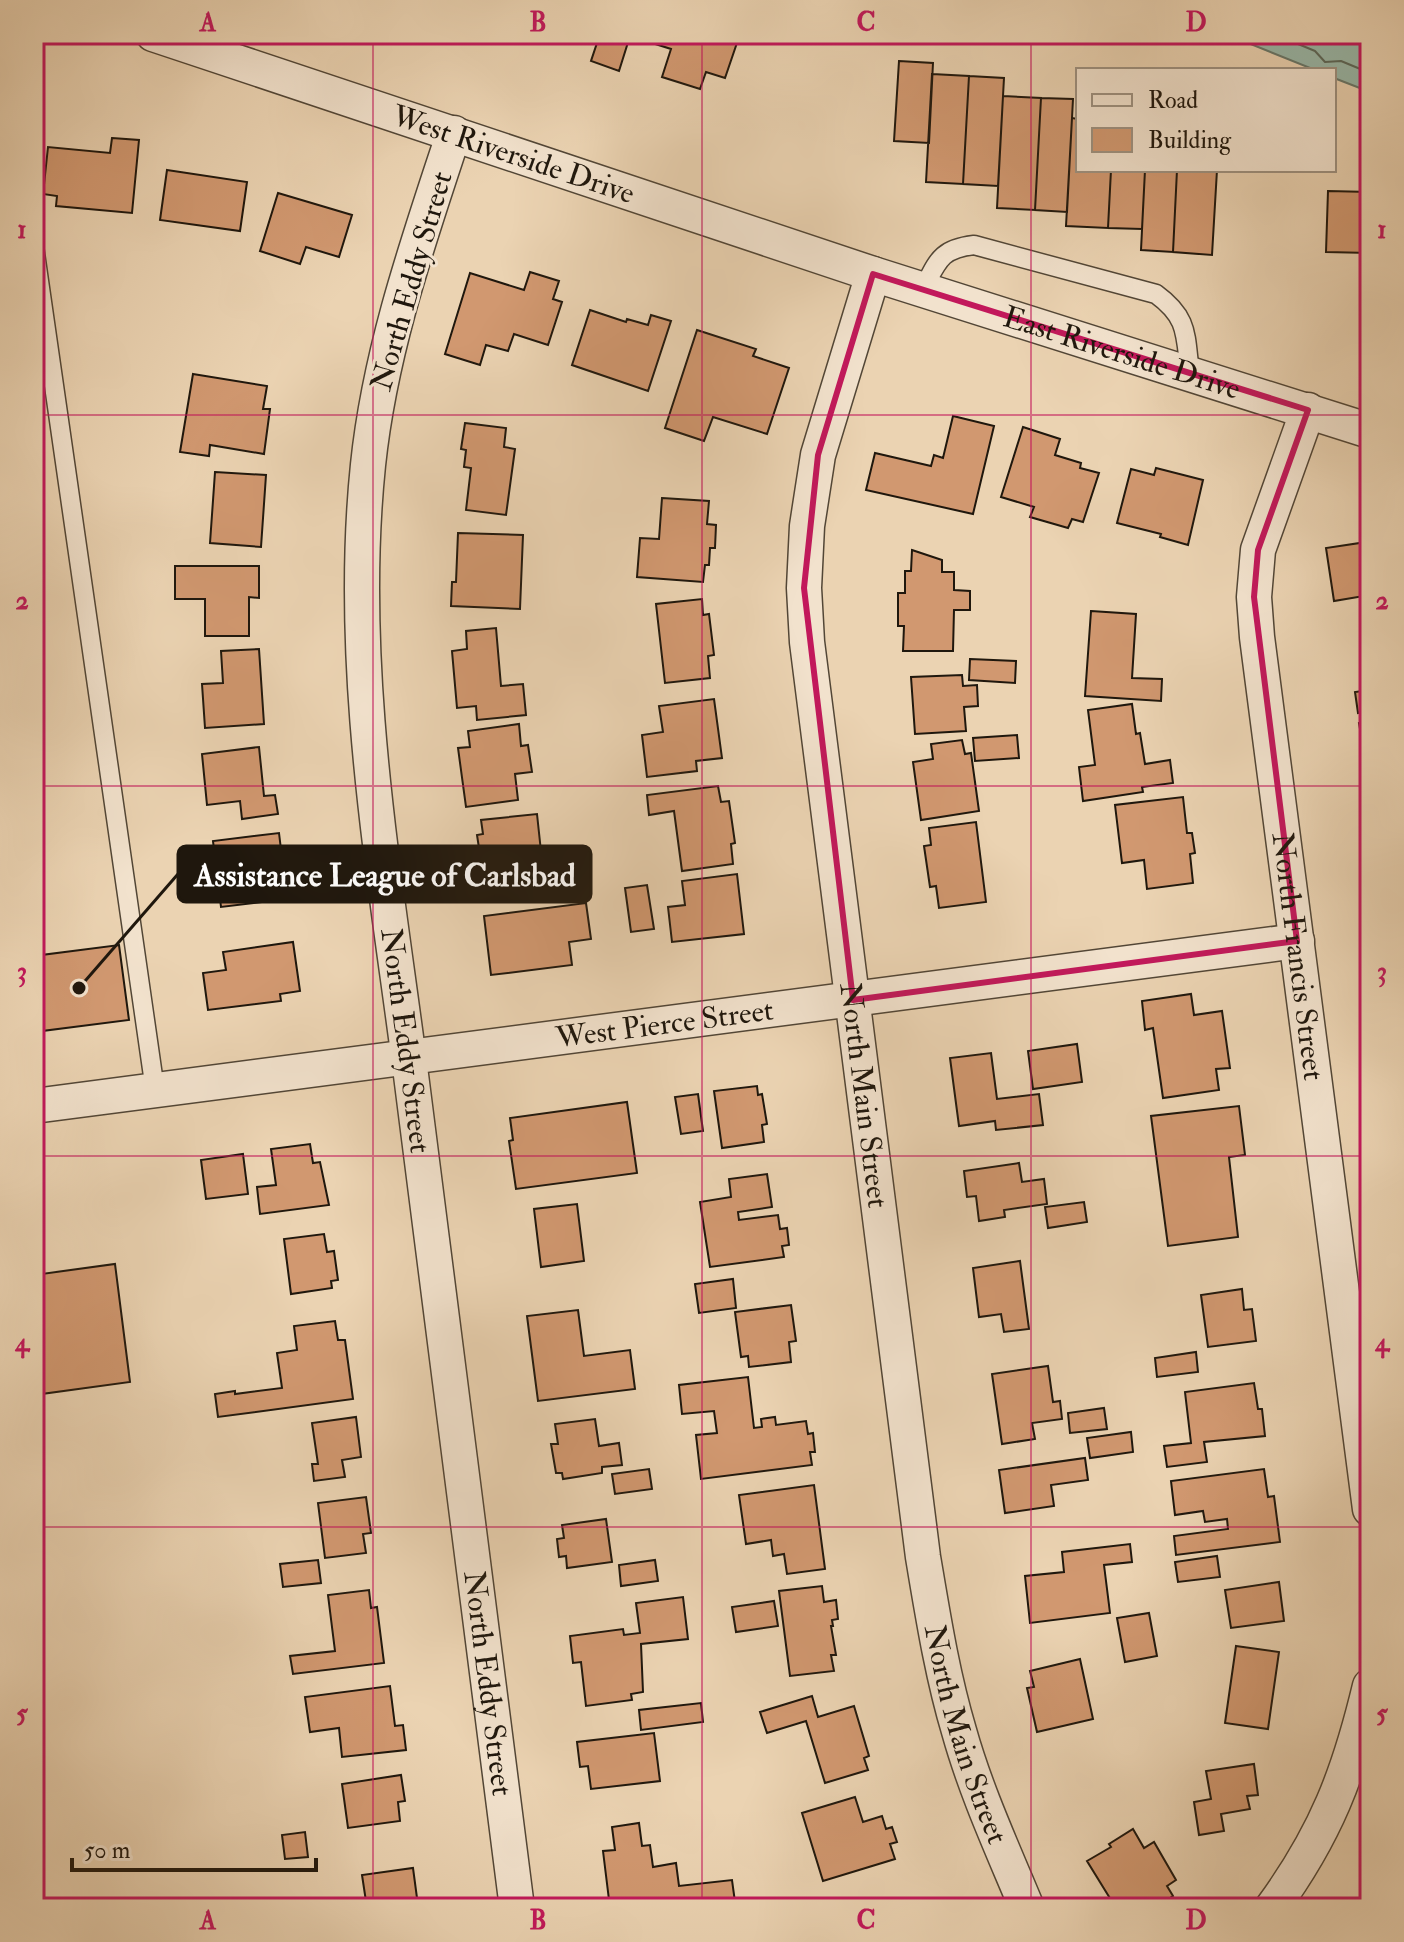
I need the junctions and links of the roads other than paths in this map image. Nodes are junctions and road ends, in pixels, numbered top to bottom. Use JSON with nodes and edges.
{"nodes":[{"id":1,"x":153,"y":34,"type":"edge"},
{"id":2,"x":454,"y":133,"type":"junction"},
{"id":3,"x":34,"y":246,"type":"edge"},
{"id":4,"x":873,"y":274,"type":"junction"},
{"id":5,"x":923,"y":289,"type":"junction"},
{"id":6,"x":1190,"y":373,"type":"junction"},
{"id":7,"x":1308,"y":410,"type":"junction"},
{"id":8,"x":1370,"y":431,"type":"edge"},
{"id":9,"x":1297,"y":941,"type":"junction"},
{"id":10,"x":853,"y":1000,"type":"junction"},
{"id":11,"x":409,"y":1059,"type":"junction"},
{"id":12,"x":155,"y":1090,"type":"junction"},
{"id":13,"x":34,"y":1106,"type":"edge"},
{"id":14,"x":1370,"y":1509,"type":"edge"},
{"id":15,"x":1370,"y":1686,"type":"edge"},
{"id":16,"x":517,"y":1908,"type":"edge"},
{"id":17,"x":1027,"y":1908,"type":"edge"},
{"id":18,"x":1272,"y":1908,"type":"edge"}],
"edges":[{"from":1,"to":2,"type":"street","name":"West Riverside Drive"},
{"from":2,"to":4,"type":"street","name":"West Riverside Drive"},
{"from":2,"to":11,"type":"street","name":"North Eddy Street"},
{"from":3,"to":12,"type":"lane"},
{"from":4,"to":5,"type":"street","name":"East Riverside Drive"},
{"from":4,"to":10,"type":"street","name":"North Main Street"},
{"from":5,"to":6,"type":"street","name":"East Riverside Drive"},
{"from":5,"to":6,"type":"lane"},
{"from":6,"to":7,"type":"street","name":"East Riverside Drive"},
{"from":7,"to":8,"type":"street","name":"East Riverside Drive"},
{"from":7,"to":9,"type":"street","name":"North Francis Street"},
{"from":9,"to":10,"type":"street","name":"West Pierce Street"},
{"from":9,"to":14,"type":"street","name":"North Francis Street"},
{"from":10,"to":11,"type":"street","name":"West Pierce Street"},
{"from":10,"to":17,"type":"street","name":"North Main Street"},
{"from":11,"to":12,"type":"street","name":"West Pierce Street"},
{"from":11,"to":16,"type":"street","name":"North Eddy Street"},
{"from":12,"to":13,"type":"street","name":"West Pierce Street"},
{"from":15,"to":18,"type":"street"}]}
